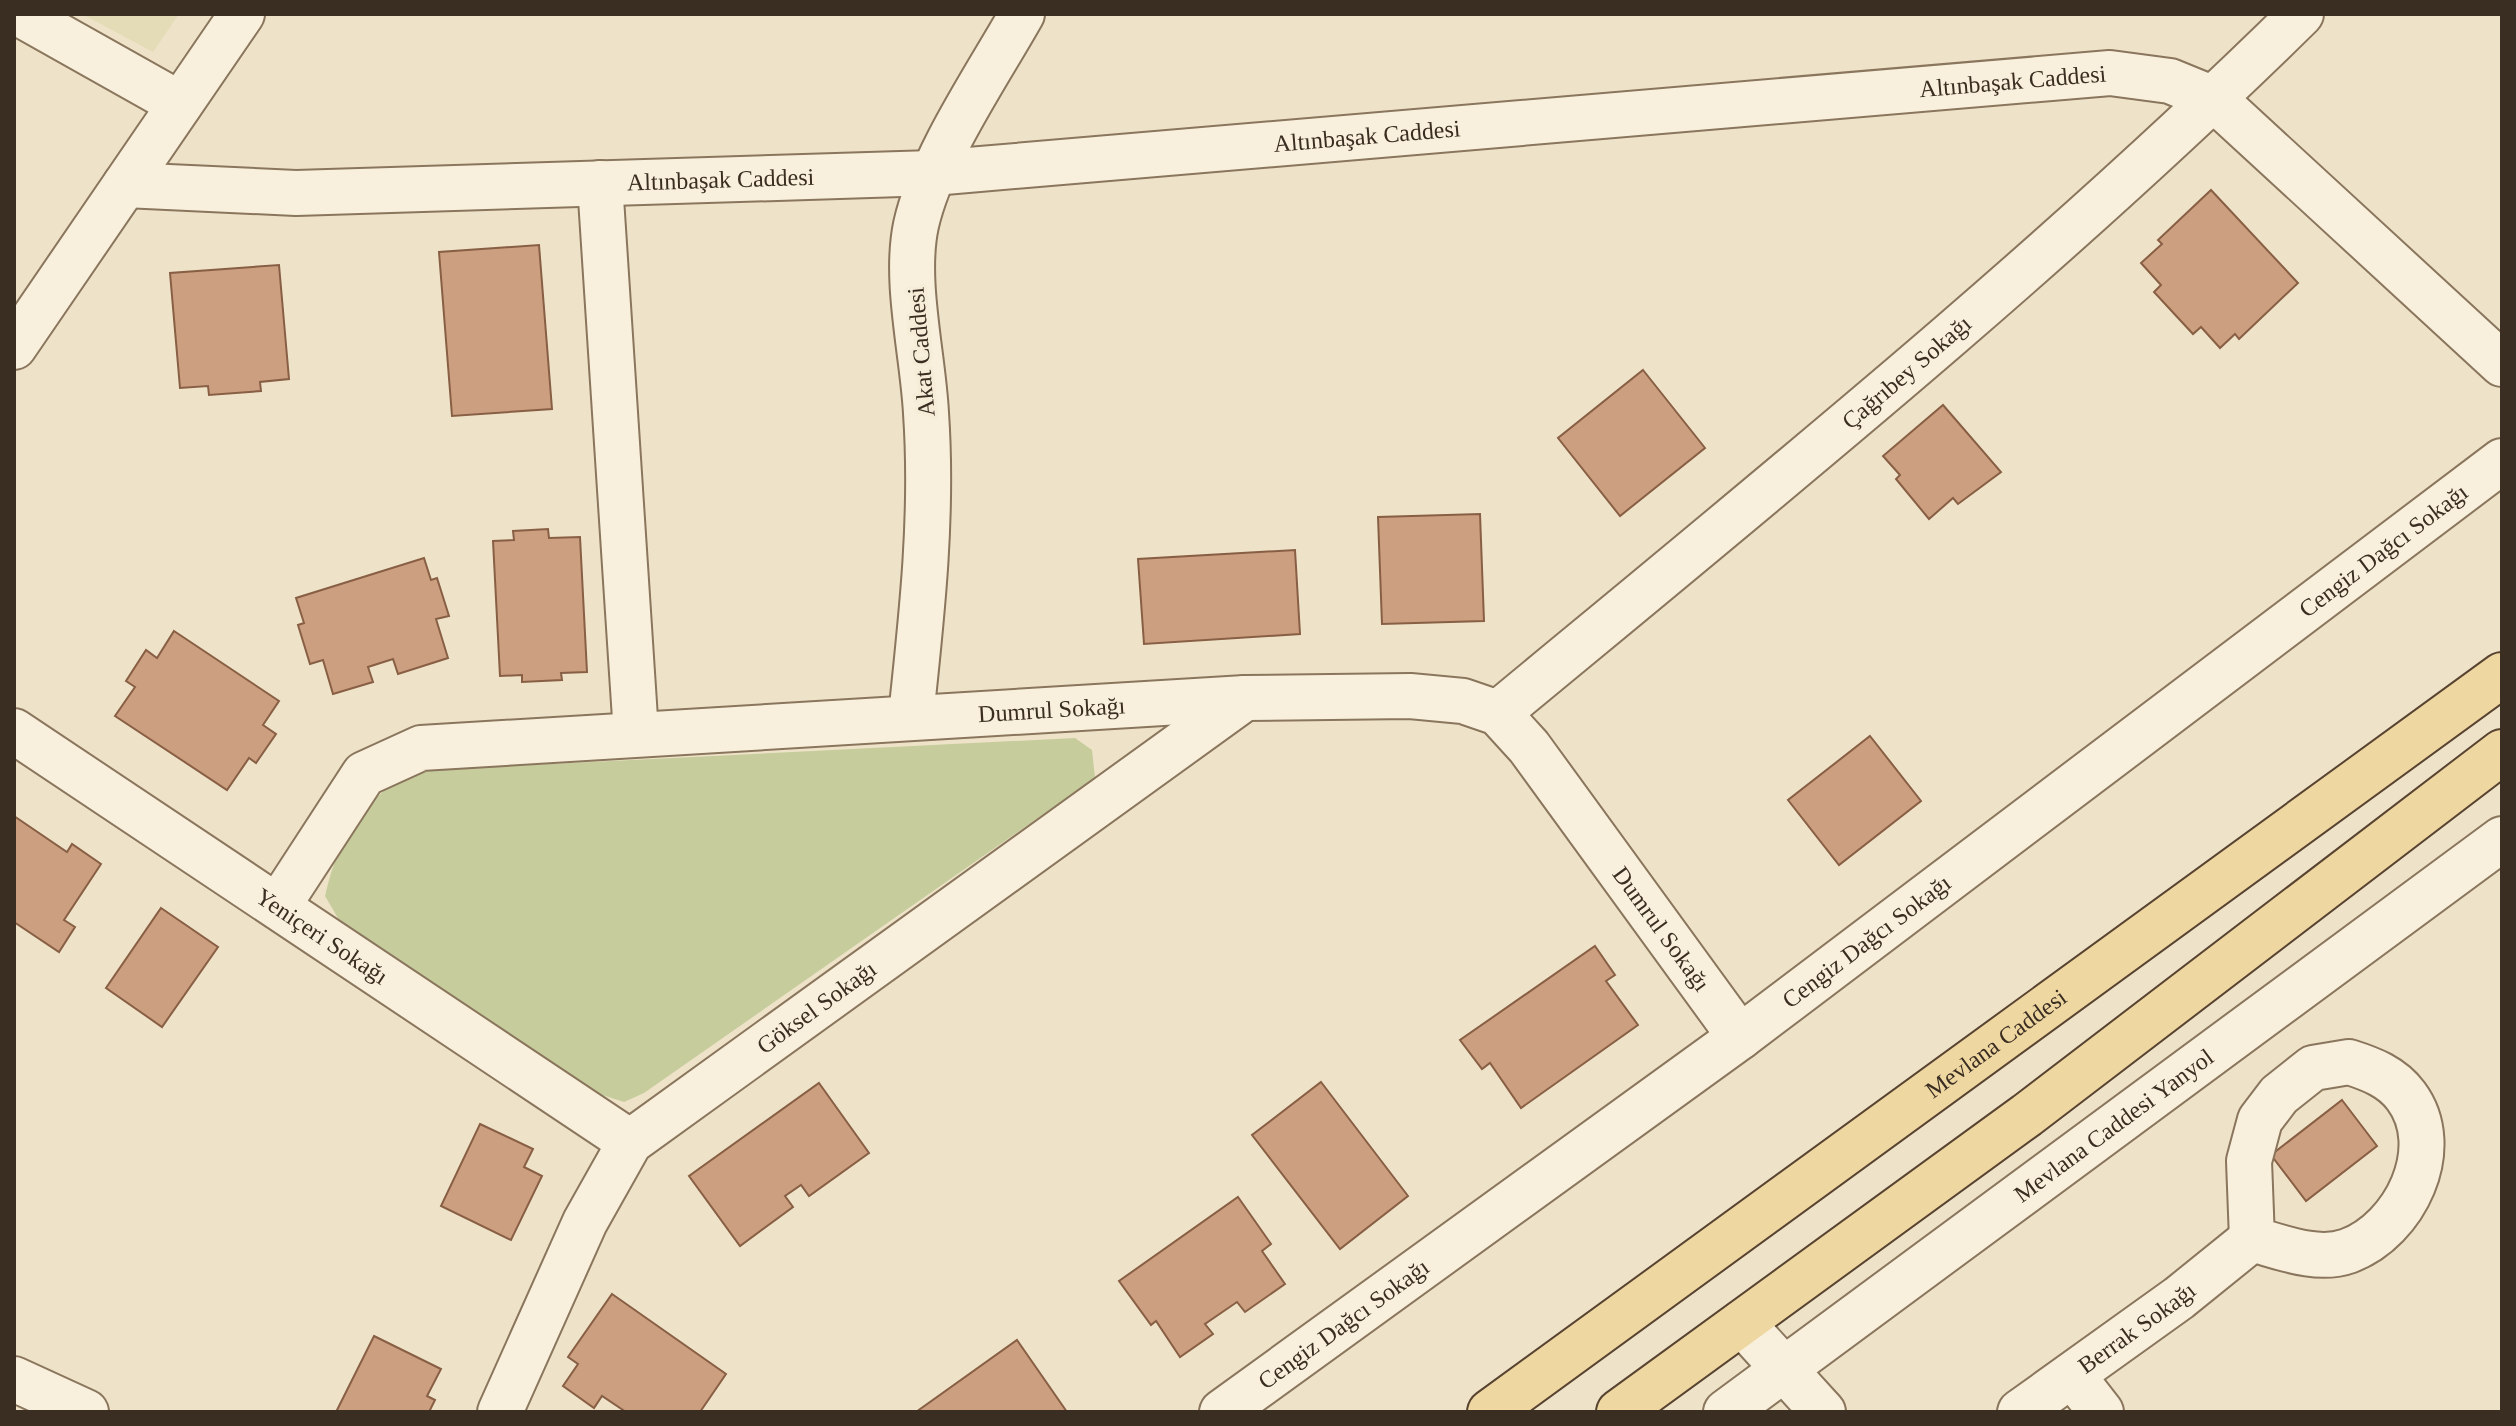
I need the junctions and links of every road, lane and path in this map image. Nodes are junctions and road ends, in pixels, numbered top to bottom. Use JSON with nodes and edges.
{"nodes":[{"id":1,"x":20,"y":14,"type":"edge"},
{"id":2,"x":242,"y":14,"type":"edge"},
{"id":3,"x":1022,"y":14,"type":"edge"},
{"id":4,"x":2301,"y":14,"type":"edge"},
{"id":5,"x":2214,"y":99,"type":"junction"},
{"id":6,"x":180,"y":104,"type":"junction"},
{"id":7,"x":933,"y":173,"type":"junction"},
{"id":8,"x":600,"y":183,"type":"junction"},
{"id":9,"x":125,"y":185,"type":"junction"},
{"id":10,"x":14,"y":347,"type":"edge"},
{"id":11,"x":2502,"y":364,"type":"edge"},
{"id":12,"x":2502,"y":461,"type":"edge"},
{"id":13,"x":2502,"y":675,"type":"edge"},
{"id":14,"x":1245,"y":698,"type":"junction"},
{"id":15,"x":1498,"y":713,"type":"junction"},
{"id":16,"x":911,"y":716,"type":"junction"},
{"id":17,"x":14,"y":731,"type":"edge"},
{"id":18,"x":636,"y":734,"type":"junction"},
{"id":19,"x":2502,"y":752,"type":"edge"},
{"id":20,"x":2502,"y":839,"type":"edge"},
{"id":21,"x":278,"y":906,"type":"junction"},
{"id":22,"x":1740,"y":1037,"type":"junction"},
{"id":23,"x":630,"y":1142,"type":"junction"},
{"id":24,"x":2252,"y":1239,"type":"junction"},
{"id":25,"x":1742,"y":1323,"type":"junction"},
{"id":26,"x":1784,"y":1369,"type":"junction"},
{"id":27,"x":2073,"y":1376,"type":"junction"},
{"id":28,"x":14,"y":1379,"type":"edge"},
{"id":29,"x":86,"y":1412,"type":"edge"},
{"id":30,"x":500,"y":1412,"type":"edge"},
{"id":31,"x":1222,"y":1412,"type":"edge"},
{"id":32,"x":1490,"y":1412,"type":"edge"},
{"id":33,"x":1619,"y":1412,"type":"edge"},
{"id":34,"x":1726,"y":1412,"type":"edge"},
{"id":35,"x":1823,"y":1412,"type":"edge"},
{"id":36,"x":2020,"y":1412,"type":"edge"},
{"id":37,"x":2101,"y":1412,"type":"edge"}],
"edges":[{"from":1,"to":6,"type":"street"},
{"from":2,"to":6,"type":"street"},
{"from":3,"to":7,"type":"street","name":"Akat Caddesi"},
{"from":4,"to":5,"type":"street","name":"Çağrıbey Sokağı"},
{"from":5,"to":7,"type":"street","name":"Altınbaşak Caddesi"},
{"from":5,"to":11,"type":"street","name":"Altınbaşak Caddesi"},
{"from":5,"to":15,"type":"street","name":"Çağrıbey Sokağı"},
{"from":6,"to":9,"type":"street"},
{"from":7,"to":8,"type":"street","name":"Altınbaşak Caddesi"},
{"from":7,"to":16,"type":"street","name":"Akat Caddesi"},
{"from":8,"to":9,"type":"street","name":"Altınbaşak Caddesi"},
{"from":8,"to":18,"type":"street"},
{"from":9,"to":10,"type":"street"},
{"from":12,"to":22,"type":"street","name":"Cengiz Dağcı Sokağı"},
{"from":13,"to":32,"type":"main road","name":"Mevlana Caddesi"},
{"from":14,"to":15,"type":"street","name":"Dumrul Sokağı"},
{"from":14,"to":16,"type":"street","name":"Dumrul Sokağı"},
{"from":14,"to":23,"type":"street","name":"Göksel Sokağı"},
{"from":15,"to":22,"type":"street","name":"Dumrul Sokağı"},
{"from":16,"to":18,"type":"street","name":"Dumrul Sokağı"},
{"from":17,"to":21,"type":"street","name":"Yeniçeri Sokağı"},
{"from":18,"to":21,"type":"street","name":"Dumrul Sokağı"},
{"from":19,"to":25,"type":"main road"},
{"from":20,"to":26,"type":"street","name":"Mevlana Caddesi Yanyol"},
{"from":21,"to":23,"type":"street","name":"Yeniçeri Sokağı"},
{"from":22,"to":31,"type":"street","name":"Cengiz Dağcı Sokağı"},
{"from":23,"to":30,"type":"street","name":"Göksel Sokağı"},
{"from":24,"to":24,"type":"street"},
{"from":24,"to":27,"type":"street","name":"Berrak Sokağı"},
{"from":25,"to":26,"type":"street"},
{"from":25,"to":33,"type":"main road"},
{"from":26,"to":34,"type":"street","name":"Mevlana Caddesi Yanyol"},
{"from":26,"to":35,"type":"street"},
{"from":27,"to":36,"type":"street","name":"Berrak Sokağı"},
{"from":27,"to":37,"type":"street"},
{"from":28,"to":29,"type":"street"}]}
